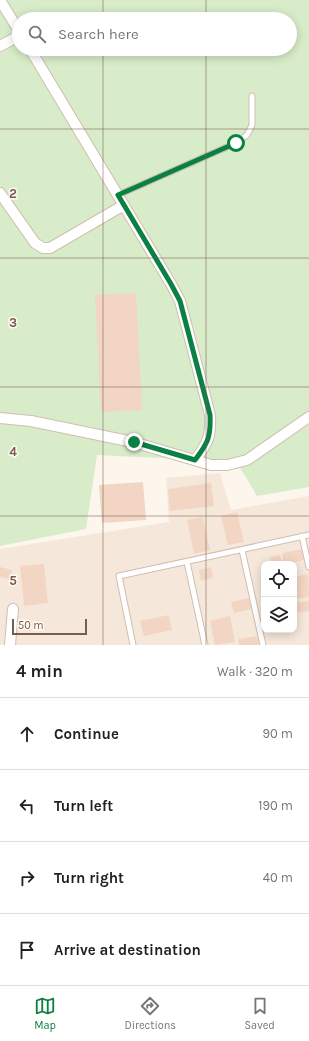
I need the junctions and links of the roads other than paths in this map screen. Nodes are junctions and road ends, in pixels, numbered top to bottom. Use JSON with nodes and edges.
{"nodes":[{"id":1,"x":0,"y":0,"type":"edge"},
{"id":2,"x":12,"y":20,"type":"edge"},
{"id":3,"x":12,"y":40,"type":"edge"},
{"id":4,"x":0,"y":46,"type":"edge"},
{"id":5,"x":34,"y":56,"type":"edge"},
{"id":6,"x":252,"y":96,"type":"dead end"},
{"id":7,"x":0,"y":193,"type":"edge"},
{"id":8,"x":118,"y":195,"type":"junction"},
{"id":9,"x":124,"y":205,"type":"junction"},
{"id":10,"x":309,"y":417,"type":"edge"},
{"id":11,"x":0,"y":418,"type":"edge"},
{"id":12,"x":195,"y":460,"type":"junction"},
{"id":13,"x":309,"y":535,"type":"edge"},
{"id":14,"x":302,"y":536,"type":"junction"},
{"id":15,"x":242,"y":550,"type":"junction"},
{"id":16,"x":187,"y":562,"type":"junction"},
{"id":17,"x":309,"y":567,"type":"edge"},
{"id":18,"x":13,"y":609,"type":"dead end"},
{"id":19,"x":10,"y":645,"type":"edge"},
{"id":20,"x":133,"y":645,"type":"edge"},
{"id":21,"x":205,"y":645,"type":"edge"},
{"id":22,"x":263,"y":645,"type":"edge"}],
"edges":[{"from":1,"to":2,"type":"street"},
{"from":3,"to":4,"type":"street"},
{"from":5,"to":8,"type":"street"},
{"from":6,"to":8,"type":"lane"},
{"from":7,"to":9,"type":"street"},
{"from":8,"to":9,"type":"street"},
{"from":9,"to":12,"type":"street"},
{"from":10,"to":12,"type":"street"},
{"from":11,"to":12,"type":"street"},
{"from":13,"to":14,"type":"lane"},
{"from":14,"to":15,"type":"lane"},
{"from":14,"to":17,"type":"lane"},
{"from":15,"to":16,"type":"lane"},
{"from":15,"to":22,"type":"lane"},
{"from":16,"to":20,"type":"lane"},
{"from":16,"to":21,"type":"lane"},
{"from":18,"to":19,"type":"street"}]}
